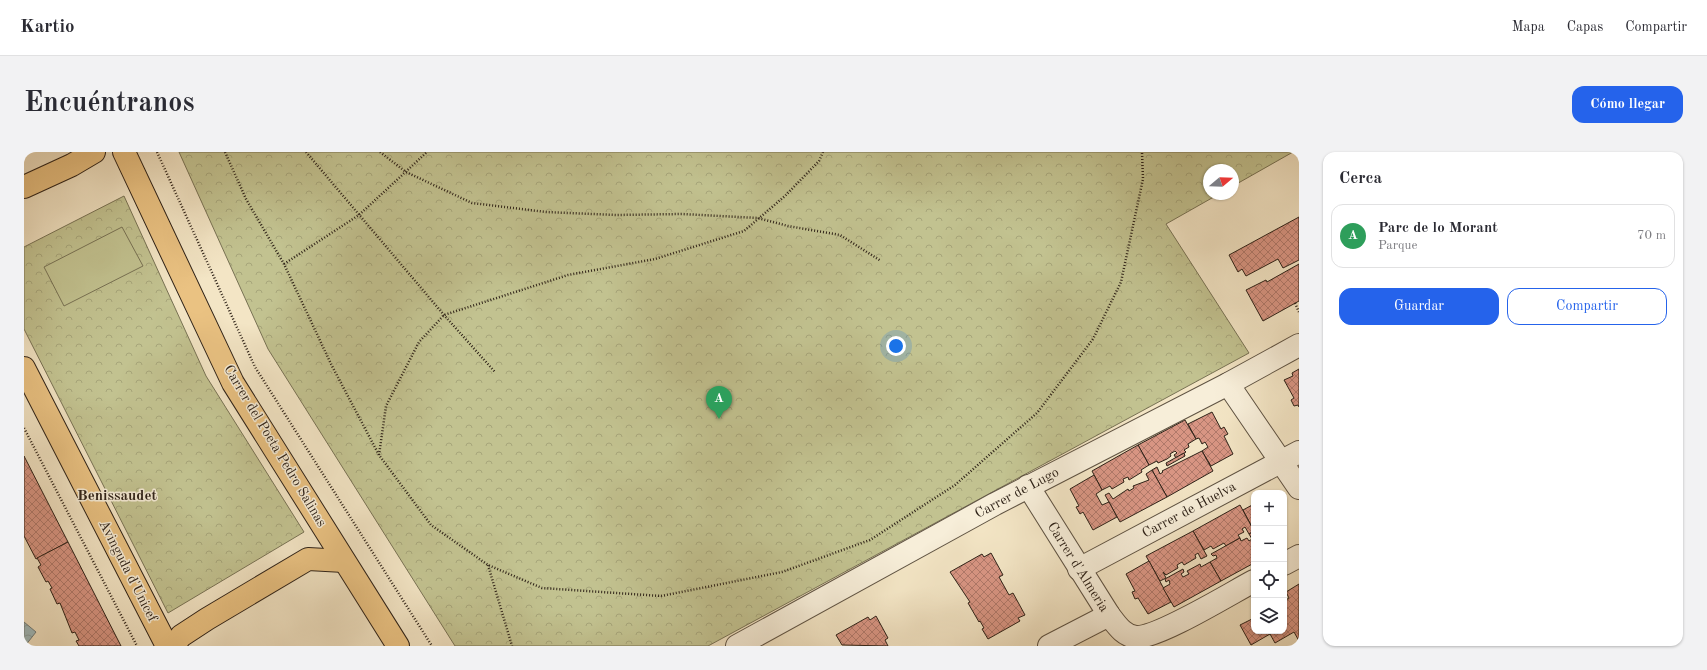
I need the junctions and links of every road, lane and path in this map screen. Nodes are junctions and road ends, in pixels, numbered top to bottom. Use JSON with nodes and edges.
{"nodes":[{"id":1,"x":94,"y":152,"type":"edge"},
{"id":2,"x":124,"y":152,"type":"edge"},
{"id":3,"x":157,"y":152,"type":"edge"},
{"id":4,"x":225,"y":152,"type":"edge"},
{"id":5,"x":306,"y":152,"type":"edge"},
{"id":6,"x":380,"y":152,"type":"edge"},
{"id":7,"x":427,"y":152,"type":"edge"},
{"id":8,"x":823,"y":152,"type":"edge"},
{"id":9,"x":1142,"y":152,"type":"edge"},
{"id":10,"x":406,"y":172,"type":"junction"},
{"id":11,"x":24,"y":187,"type":"edge"},
{"id":12,"x":359,"y":215,"type":"junction"},
{"id":13,"x":758,"y":218,"type":"junction"},
{"id":14,"x":881,"y":260,"type":"dead end"},
{"id":15,"x":284,"y":264,"type":"junction"},
{"id":16,"x":1295,"y":303,"type":"dead end"},
{"id":17,"x":1299,"y":312,"type":"edge"},
{"id":18,"x":444,"y":315,"type":"junction"},
{"id":19,"x":1299,"y":345,"type":"edge"},
{"id":20,"x":24,"y":368,"type":"edge"},
{"id":21,"x":495,"y":372,"type":"dead end"},
{"id":22,"x":1228,"y":384,"type":"junction"},
{"id":23,"x":24,"y":428,"type":"edge"},
{"id":24,"x":378,"y":455,"type":"junction"},
{"id":25,"x":1290,"y":456,"type":"edge"},
{"id":26,"x":1028,"y":486,"type":"junction"},
{"id":27,"x":1299,"y":488,"type":"edge"},
{"id":28,"x":1299,"y":556,"type":"edge"},
{"id":29,"x":344,"y":561,"type":"junction"},
{"id":30,"x":1287,"y":562,"type":"edge"},
{"id":31,"x":488,"y":565,"type":"junction"},
{"id":32,"x":1079,"y":569,"type":"junction"},
{"id":33,"x":1251,"y":583,"type":"edge"},
{"id":34,"x":1109,"y":616,"type":"junction"},
{"id":35,"x":768,"y":639,"type":"edge"},
{"id":36,"x":137,"y":646,"type":"edge"},
{"id":37,"x":167,"y":646,"type":"edge"},
{"id":38,"x":173,"y":646,"type":"edge"},
{"id":39,"x":398,"y":646,"type":"edge"},
{"id":40,"x":432,"y":646,"type":"edge"},
{"id":41,"x":512,"y":646,"type":"edge"},
{"id":42,"x":737,"y":646,"type":"edge"},
{"id":43,"x":1049,"y":646,"type":"edge"}],
"edges":[{"from":1,"to":11,"type":"main road"},
{"from":2,"to":29,"type":"main road","name":"Carrer del Poeta Pedro Salinas"},
{"from":3,"to":40,"type":"path"},
{"from":4,"to":15,"type":"path"},
{"from":5,"to":12,"type":"path"},
{"from":6,"to":10,"type":"path"},
{"from":7,"to":10,"type":"path"},
{"from":8,"to":13,"type":"path"},
{"from":9,"to":31,"type":"path"},
{"from":10,"to":12,"type":"path"},
{"from":10,"to":13,"type":"path"},
{"from":12,"to":15,"type":"path"},
{"from":12,"to":18,"type":"path"},
{"from":13,"to":14,"type":"path"},
{"from":13,"to":18,"type":"path"},
{"from":15,"to":24,"type":"path"},
{"from":16,"to":17,"type":"path"},
{"from":18,"to":21,"type":"path"},
{"from":18,"to":24,"type":"path"},
{"from":19,"to":22,"type":"street","name":"Carrer de Lugo"},
{"from":20,"to":37,"type":"main road","name":"Avinguda d'Unicef"},
{"from":22,"to":25,"type":"street"},
{"from":22,"to":26,"type":"street","name":"Carrer de Lugo"},
{"from":23,"to":36,"type":"path"},
{"from":24,"to":31,"type":"path"},
{"from":25,"to":27,"type":"street"},
{"from":25,"to":32,"type":"street","name":"Carrer de Huelva"},
{"from":26,"to":32,"type":"street","name":"Carrer d'Almeria"},
{"from":26,"to":35,"type":"street","name":"Carrer de Lugo"},
{"from":28,"to":30,"type":"street"},
{"from":29,"to":38,"type":"main road"},
{"from":29,"to":39,"type":"main road","name":"Carrer del Poeta Pedro Salinas"},
{"from":31,"to":41,"type":"path"},
{"from":32,"to":34,"type":"street","name":"Carrer d'Almeria"},
{"from":33,"to":34,"type":"street","name":"Carrer d'Almeria"},
{"from":34,"to":43,"type":"street"},
{"from":35,"to":42,"type":"street","name":"Carrer de Lugo"}]}
